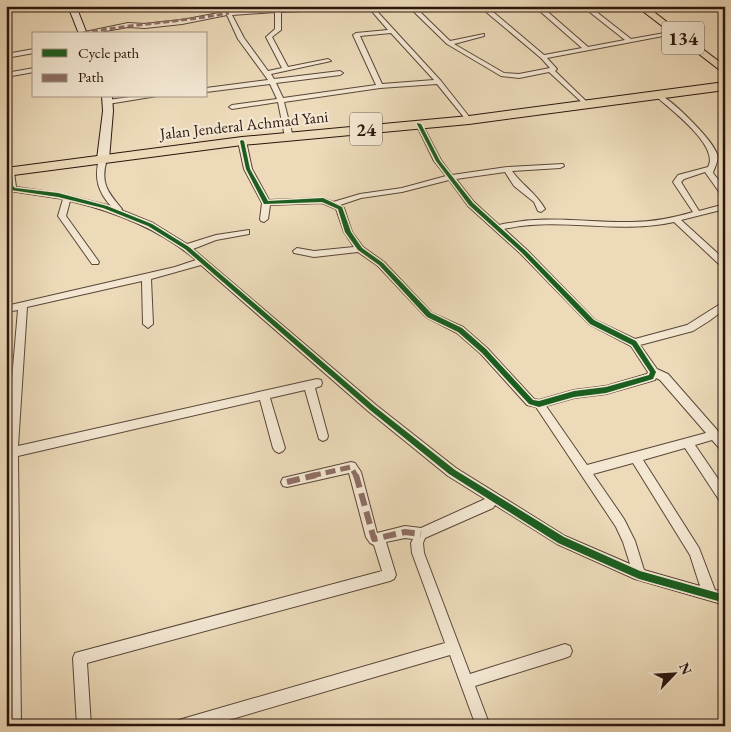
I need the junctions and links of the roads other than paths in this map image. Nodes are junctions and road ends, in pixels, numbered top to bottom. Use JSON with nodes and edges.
{"nodes":[{"id":1,"x":17,"y":6,"type":"edge"},
{"id":2,"x":72,"y":6,"type":"edge"},
{"id":3,"x":370,"y":6,"type":"edge"},
{"id":4,"x":374,"y":6,"type":"edge"},
{"id":5,"x":411,"y":6,"type":"edge"},
{"id":6,"x":482,"y":6,"type":"edge"},
{"id":7,"x":537,"y":6,"type":"edge"},
{"id":8,"x":585,"y":6,"type":"edge"},
{"id":9,"x":640,"y":6,"type":"edge"},
{"id":10,"x":255,"y":8,"type":"edge"},
{"id":11,"x":307,"y":8,"type":"edge"},
{"id":12,"x":6,"y":10,"type":"edge"},
{"id":13,"x":278,"y":10,"type":"junction"},
{"id":14,"x":229,"y":13,"type":"junction"},
{"id":15,"x":391,"y":31,"type":"junction"},
{"id":16,"x":83,"y":32,"type":"edge"},
{"id":17,"x":88,"y":32,"type":"edge"},
{"id":18,"x":676,"y":33,"type":"junction"},
{"id":19,"x":482,"y":35,"type":"dead end"},
{"id":20,"x":629,"y":41,"type":"junction"},
{"id":21,"x":449,"y":43,"type":"junction"},
{"id":22,"x":587,"y":49,"type":"junction"},
{"id":23,"x":32,"y":51,"type":"edge"},
{"id":24,"x":6,"y":56,"type":"edge"},
{"id":25,"x":543,"y":57,"type":"junction"},
{"id":26,"x":328,"y":62,"type":"dead end"},
{"id":27,"x":286,"y":69,"type":"junction"},
{"id":28,"x":32,"y":70,"type":"edge"},
{"id":29,"x":552,"y":71,"type":"junction"},
{"id":30,"x":725,"y":71,"type":"edge"},
{"id":31,"x":266,"y":73,"type":"junction"},
{"id":32,"x":340,"y":73,"type":"dead end"},
{"id":33,"x":6,"y":75,"type":"edge"},
{"id":34,"x":273,"y":82,"type":"junction"},
{"id":35,"x":439,"y":82,"type":"junction"},
{"id":36,"x":380,"y":86,"type":"junction"},
{"id":37,"x":725,"y":86,"type":"edge"},
{"id":38,"x":208,"y":90,"type":"edge"},
{"id":39,"x":659,"y":96,"type":"junction"},
{"id":40,"x":123,"y":98,"type":"edge"},
{"id":41,"x":108,"y":99,"type":"edge"},
{"id":42,"x":282,"y":99,"type":"junction"},
{"id":43,"x":586,"y":104,"type":"junction"},
{"id":44,"x":232,"y":106,"type":"dead end"},
{"id":45,"x":469,"y":120,"type":"junction"},
{"id":46,"x":419,"y":124,"type":"junction"},
{"id":47,"x":289,"y":137,"type":"junction"},
{"id":48,"x":242,"y":142,"type":"junction"},
{"id":49,"x":103,"y":158,"type":"junction"},
{"id":50,"x":560,"y":166,"type":"dead end"},
{"id":51,"x":506,"y":169,"type":"junction"},
{"id":52,"x":710,"y":169,"type":"junction"},
{"id":53,"x":8,"y":172,"type":"edge"},
{"id":54,"x":452,"y":177,"type":"junction"},
{"id":55,"x":725,"y":194,"type":"edge"},
{"id":56,"x":67,"y":197,"type":"junction"},
{"id":57,"x":266,"y":203,"type":"junction"},
{"id":58,"x":335,"y":204,"type":"junction"},
{"id":59,"x":725,"y":206,"type":"edge"},
{"id":60,"x":541,"y":209,"type":"dead end"},
{"id":61,"x":121,"y":212,"type":"junction"},
{"id":62,"x":697,"y":213,"type":"junction"},
{"id":63,"x":264,"y":219,"type":"dead end"},
{"id":64,"x":675,"y":219,"type":"junction"},
{"id":65,"x":498,"y":228,"type":"junction"},
{"id":66,"x":246,"y":232,"type":"dead end"},
{"id":67,"x":187,"y":248,"type":"junction"},
{"id":68,"x":360,"y":249,"type":"junction"},
{"id":69,"x":297,"y":251,"type":"dead end"},
{"id":70,"x":203,"y":261,"type":"junction"},
{"id":71,"x":95,"y":262,"type":"dead end"},
{"id":72,"x":725,"y":265,"type":"edge"},
{"id":73,"x":146,"y":277,"type":"junction"},
{"id":74,"x":725,"y":304,"type":"edge"},
{"id":75,"x":23,"y":305,"type":"junction"},
{"id":76,"x":6,"y":308,"type":"edge"},
{"id":77,"x":148,"y":324,"type":"dead end"},
{"id":78,"x":634,"y":343,"type":"junction"},
{"id":79,"x":653,"y":372,"type":"junction"},
{"id":80,"x":264,"y":395,"type":"junction"},
{"id":81,"x":539,"y":404,"type":"junction"},
{"id":82,"x":714,"y":435,"type":"junction"},
{"id":83,"x":323,"y":436,"type":"dead end"},
{"id":84,"x":687,"y":442,"type":"junction"},
{"id":85,"x":279,"y":448,"type":"dead end"},
{"id":86,"x":725,"y":448,"type":"edge"},
{"id":87,"x":9,"y":454,"type":"edge"},
{"id":88,"x":635,"y":456,"type":"junction"},
{"id":89,"x":585,"y":471,"type":"junction"},
{"id":90,"x":287,"y":482,"type":"dead end"},
{"id":91,"x":493,"y":497,"type":"junction"},
{"id":92,"x":725,"y":499,"type":"edge"},
{"id":93,"x":421,"y":534,"type":"junction"},
{"id":94,"x":380,"y":543,"type":"dead end"},
{"id":95,"x":640,"y":575,"type":"junction"},
{"id":96,"x":710,"y":595,"type":"junction"},
{"id":97,"x":725,"y":599,"type":"edge"},
{"id":98,"x":454,"y":647,"type":"junction"},
{"id":99,"x":565,"y":651,"type":"dead end"},
{"id":100,"x":467,"y":682,"type":"junction"},
{"id":101,"x":14,"y":726,"type":"edge"},
{"id":102,"x":84,"y":726,"type":"edge"},
{"id":103,"x":182,"y":726,"type":"edge"},
{"id":104,"x":483,"y":726,"type":"edge"}],
"edges":[{"from":1,"to":12,"type":"street"},
{"from":2,"to":16,"type":"main road"},
{"from":3,"to":4,"type":"street"},
{"from":3,"to":11,"type":"street"},
{"from":3,"to":15,"type":"street"},
{"from":5,"to":21,"type":"street"},
{"from":6,"to":25,"type":"street"},
{"from":7,"to":22,"type":"street"},
{"from":8,"to":20,"type":"street"},
{"from":9,"to":18,"type":"main road","number":"134"},
{"from":10,"to":13,"type":"street"},
{"from":10,"to":14,"type":"street"},
{"from":11,"to":13,"type":"street"},
{"from":13,"to":27,"type":"street"},
{"from":14,"to":17,"type":"street"},
{"from":14,"to":31,"type":"street"},
{"from":15,"to":35,"type":"street"},
{"from":15,"to":36,"type":"street"},
{"from":18,"to":20,"type":"street"},
{"from":18,"to":30,"type":"main road","number":"134"},
{"from":19,"to":21,"type":"street"},
{"from":20,"to":22,"type":"street"},
{"from":21,"to":29,"type":"street"},
{"from":22,"to":25,"type":"street"},
{"from":23,"to":24,"type":"street"},
{"from":25,"to":29,"type":"street"},
{"from":26,"to":27,"type":"street"},
{"from":27,"to":31,"type":"street"},
{"from":28,"to":33,"type":"street"},
{"from":29,"to":43,"type":"street"},
{"from":31,"to":34,"type":"street"},
{"from":32,"to":34,"type":"street"},
{"from":34,"to":38,"type":"street"},
{"from":34,"to":42,"type":"street"},
{"from":35,"to":36,"type":"street"},
{"from":35,"to":45,"type":"street"},
{"from":36,"to":42,"type":"street"},
{"from":37,"to":39,"type":"highway","name":"Jalan Jenderal Achmad Yani","number":"24"},
{"from":39,"to":43,"type":"highway","name":"Jalan Jenderal Achmad Yani","number":"24"},
{"from":39,"to":52,"type":"street"},
{"from":40,"to":41,"type":"street"},
{"from":41,"to":49,"type":"main road"},
{"from":42,"to":44,"type":"street"},
{"from":42,"to":47,"type":"street"},
{"from":43,"to":45,"type":"highway","name":"Jalan Jenderal Achmad Yani","number":"24"},
{"from":45,"to":46,"type":"highway","name":"Jalan Jenderal Achmad Yani","number":"24"},
{"from":46,"to":47,"type":"highway","name":"Jalan Jenderal Achmad Yani","number":"24"},
{"from":46,"to":54,"type":"street"},
{"from":47,"to":48,"type":"highway","name":"Jalan Jenderal Achmad Yani","number":"24"},
{"from":48,"to":49,"type":"highway","name":"Jalan Jenderal Achmad Yani","number":"24"},
{"from":48,"to":57,"type":"street"},
{"from":49,"to":53,"type":"highway","name":"Jalan Jenderal Achmad Yani","number":"24"},
{"from":49,"to":61,"type":"street"},
{"from":50,"to":51,"type":"street"},
{"from":51,"to":54,"type":"street"},
{"from":51,"to":60,"type":"street"},
{"from":52,"to":55,"type":"street"},
{"from":52,"to":62,"type":"street"},
{"from":53,"to":56,"type":"street"},
{"from":54,"to":58,"type":"street"},
{"from":54,"to":65,"type":"street"},
{"from":56,"to":61,"type":"street"},
{"from":56,"to":71,"type":"street"},
{"from":57,"to":58,"type":"street"},
{"from":57,"to":63,"type":"street"},
{"from":58,"to":68,"type":"street"},
{"from":59,"to":62,"type":"street"},
{"from":61,"to":67,"type":"street"},
{"from":62,"to":64,"type":"street"},
{"from":64,"to":65,"type":"street"},
{"from":64,"to":72,"type":"street"},
{"from":65,"to":78,"type":"street"},
{"from":66,"to":67,"type":"street"},
{"from":67,"to":70,"type":"street"},
{"from":68,"to":69,"type":"street"},
{"from":68,"to":81,"type":"street"},
{"from":70,"to":73,"type":"street"},
{"from":70,"to":91,"type":"street"},
{"from":73,"to":75,"type":"street"},
{"from":73,"to":77,"type":"street"},
{"from":74,"to":78,"type":"street"},
{"from":75,"to":76,"type":"street"},
{"from":75,"to":87,"type":"street"},
{"from":78,"to":79,"type":"street"},
{"from":79,"to":81,"type":"street"},
{"from":79,"to":82,"type":"street"},
{"from":80,"to":83,"type":"street"},
{"from":80,"to":85,"type":"street"},
{"from":80,"to":87,"type":"street"},
{"from":81,"to":89,"type":"street"},
{"from":82,"to":84,"type":"street"},
{"from":82,"to":86,"type":"street"},
{"from":84,"to":88,"type":"street"},
{"from":84,"to":92,"type":"street"},
{"from":87,"to":101,"type":"street"},
{"from":88,"to":89,"type":"street"},
{"from":88,"to":96,"type":"street"},
{"from":89,"to":95,"type":"street"},
{"from":90,"to":93,"type":"street"},
{"from":91,"to":93,"type":"street"},
{"from":91,"to":95,"type":"street"},
{"from":93,"to":98,"type":"street"},
{"from":94,"to":102,"type":"street"},
{"from":95,"to":96,"type":"street"},
{"from":96,"to":97,"type":"street"},
{"from":98,"to":100,"type":"street"},
{"from":98,"to":103,"type":"street"},
{"from":99,"to":100,"type":"street"},
{"from":100,"to":104,"type":"street"}]}
